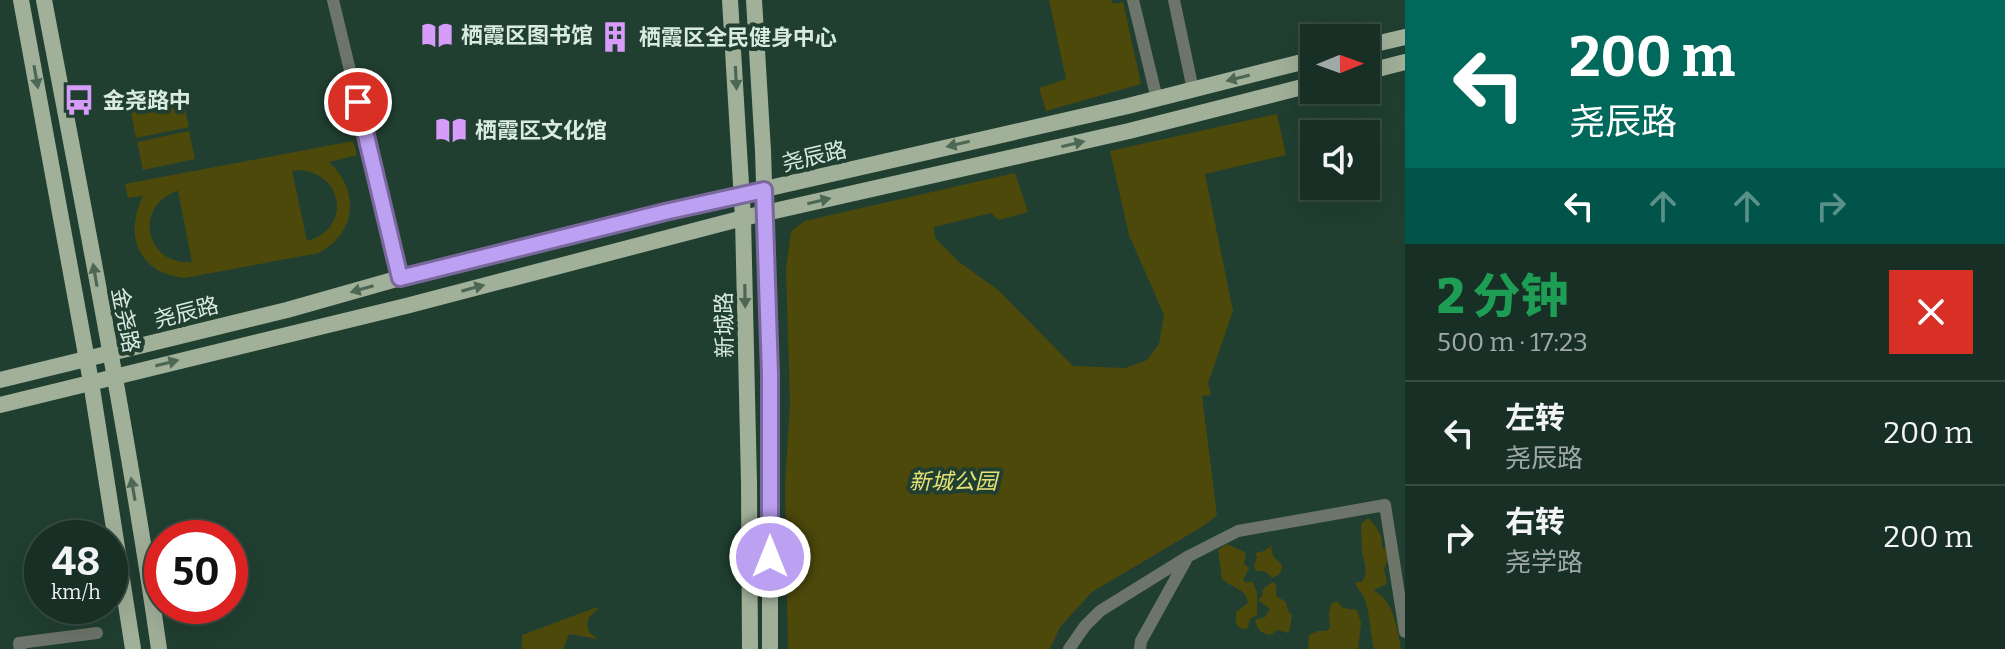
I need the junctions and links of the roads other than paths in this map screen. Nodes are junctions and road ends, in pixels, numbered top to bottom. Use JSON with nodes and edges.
{"nodes":[{"id":1,"x":21,"y":0,"type":"edge"},
{"id":2,"x":44,"y":0,"type":"edge"},
{"id":3,"x":333,"y":0,"type":"edge"},
{"id":4,"x":730,"y":0,"type":"edge"},
{"id":5,"x":754,"y":0,"type":"edge"},
{"id":6,"x":1133,"y":0,"type":"edge"},
{"id":7,"x":1174,"y":0,"type":"edge"},
{"id":8,"x":1405,"y":37,"type":"edge"},
{"id":9,"x":1380,"y":43,"type":"edge"},
{"id":10,"x":1405,"y":62,"type":"edge"},
{"id":11,"x":1300,"y":63,"type":"edge"},
{"id":12,"x":1380,"y":68,"type":"edge"},
{"id":13,"x":1300,"y":88,"type":"edge"},
{"id":14,"x":1193,"y":90,"type":"junction"},
{"id":15,"x":1157,"y":99,"type":"junction"},
{"id":16,"x":764,"y":190,"type":"junction"},
{"id":17,"x":742,"y":195,"type":"junction"},
{"id":18,"x":765,"y":213,"type":"junction"},
{"id":19,"x":743,"y":218,"type":"junction"},
{"id":20,"x":400,"y":278,"type":"junction"},
{"id":21,"x":109,"y":352,"type":"junction"},
{"id":22,"x":86,"y":359,"type":"junction"},
{"id":23,"x":114,"y":376,"type":"junction"},
{"id":24,"x":0,"y":380,"type":"edge"},
{"id":25,"x":91,"y":382,"type":"junction"},
{"id":26,"x":0,"y":405,"type":"edge"},
{"id":27,"x":1187,"y":557,"type":"junction"},
{"id":28,"x":1405,"y":632,"type":"edge"},
{"id":29,"x":97,"y":633,"type":"dead end"},
{"id":30,"x":20,"y":649,"type":"edge"},
{"id":31,"x":133,"y":649,"type":"edge"},
{"id":32,"x":159,"y":649,"type":"edge"},
{"id":33,"x":750,"y":649,"type":"edge"},
{"id":34,"x":770,"y":649,"type":"edge"},
{"id":35,"x":1069,"y":649,"type":"edge"},
{"id":36,"x":1140,"y":649,"type":"edge"}],
"edges":[{"from":1,"to":22,"type":"main road","name":"金尧路","one_way":true},
{"from":21,"to":2,"type":"main road","name":"金尧路","one_way":true},
{"from":3,"to":20,"type":"street"},
{"from":4,"to":17,"type":"main road","name":"新城路","one_way":true},
{"from":5,"to":16,"type":"main road","name":"新城路"},
{"from":6,"to":15,"type":"street"},
{"from":7,"to":14,"type":"street"},
{"from":8,"to":9,"type":"main road"},
{"from":10,"to":12,"type":"main road"},
{"from":11,"to":14,"type":"main road","name":"尧辰路","one_way":true},
{"from":18,"to":13,"type":"main road","name":"尧辰路","one_way":true},
{"from":14,"to":15,"type":"main road","name":"尧辰路"},
{"from":15,"to":16,"type":"main road","name":"尧辰路","one_way":true},
{"from":16,"to":17,"type":"main road","name":"尧辰路"},
{"from":16,"to":18,"type":"main road","name":"新城路"},
{"from":17,"to":19,"type":"main road","name":"新城路"},
{"from":17,"to":20,"type":"main road","name":"尧辰路"},
{"from":18,"to":19,"type":"main road","name":"尧辰路"},
{"from":18,"to":34,"type":"main road","name":"新城路"},
{"from":23,"to":19,"type":"main road","name":"尧辰路","one_way":true},
{"from":19,"to":33,"type":"main road","name":"新城路","one_way":true},
{"from":20,"to":21,"type":"main road","name":"尧辰路","one_way":true},
{"from":21,"to":22,"type":"main road","name":"尧辰路"},
{"from":21,"to":23,"type":"main road","name":"金尧路"},
{"from":22,"to":24,"type":"main road","name":"尧辰路"},
{"from":22,"to":25,"type":"main road","name":"金尧路"},
{"from":23,"to":25,"type":"main road","name":"尧辰路"},
{"from":32,"to":23,"type":"main road","name":"金尧路","one_way":true},
{"from":25,"to":26,"type":"main road","name":"尧辰路"},
{"from":25,"to":31,"type":"main road","name":"金尧路"},
{"from":27,"to":28,"type":"street"},
{"from":27,"to":35,"type":"street"},
{"from":27,"to":36,"type":"street"},
{"from":29,"to":30,"type":"street"}]}
